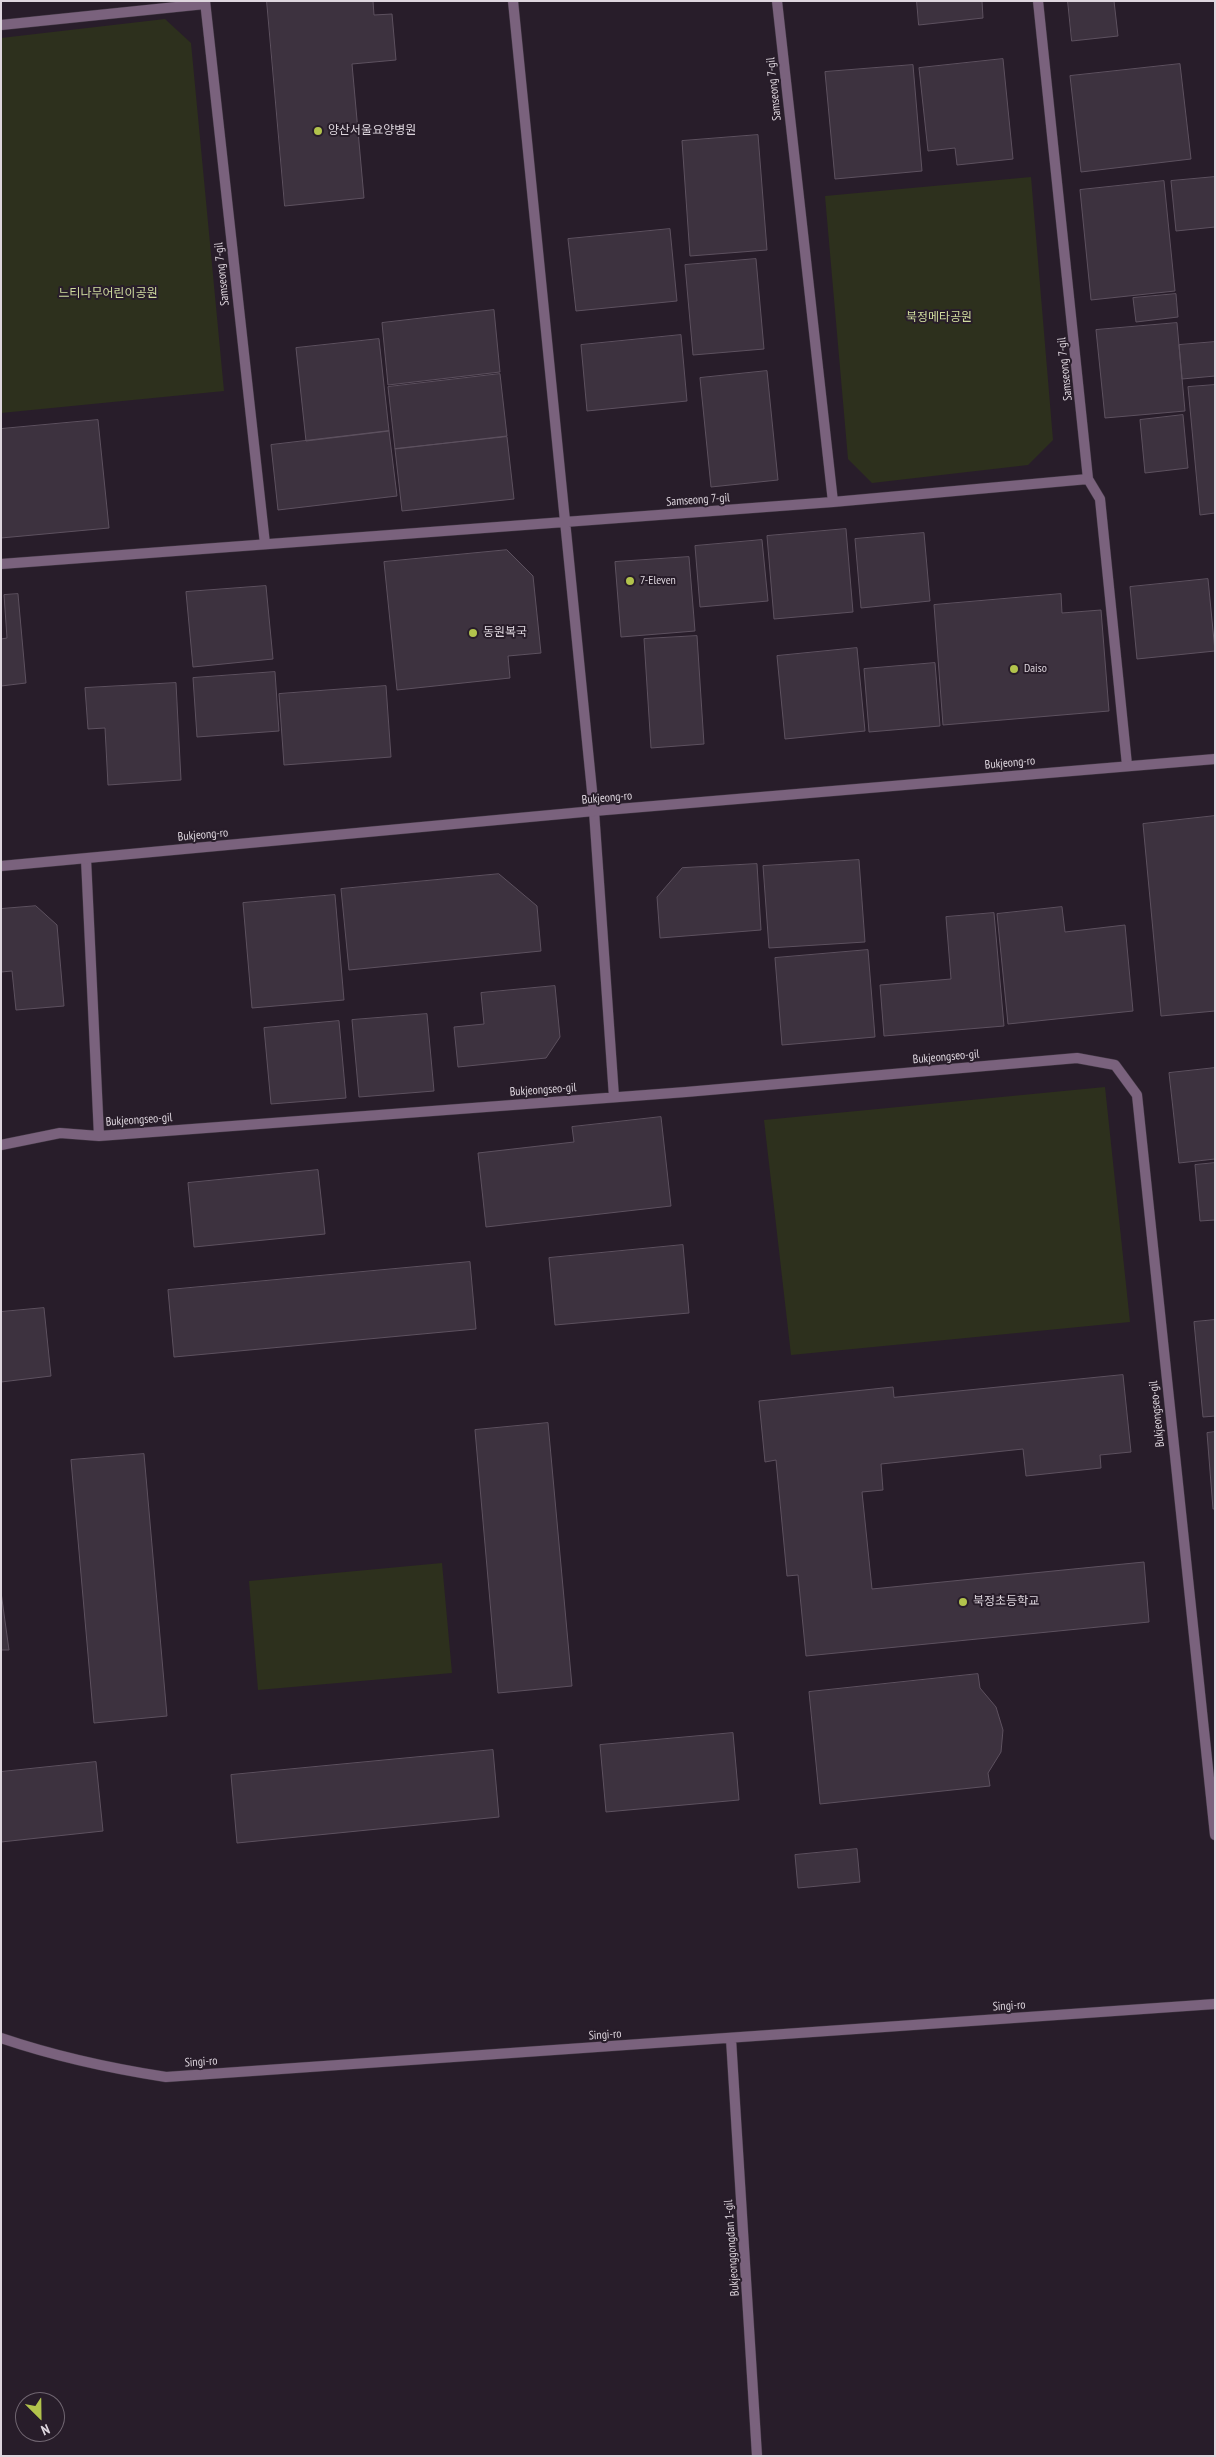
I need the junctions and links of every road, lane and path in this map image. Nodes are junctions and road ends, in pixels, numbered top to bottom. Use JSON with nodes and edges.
{"nodes":[{"id":1,"x":513,"y":1,"type":"edge"},
{"id":2,"x":777,"y":1,"type":"edge"},
{"id":3,"x":1038,"y":1,"type":"edge"},
{"id":4,"x":205,"y":3,"type":"edge"},
{"id":5,"x":1,"y":25,"type":"edge"},
{"id":6,"x":1088,"y":479,"type":"junction"},
{"id":7,"x":832,"y":502,"type":"junction"},
{"id":8,"x":565,"y":522,"type":"junction"},
{"id":9,"x":265,"y":544,"type":"junction"},
{"id":10,"x":1,"y":564,"type":"edge"},
{"id":11,"x":1215,"y":759,"type":"edge"},
{"id":12,"x":1127,"y":765,"type":"junction"},
{"id":13,"x":594,"y":811,"type":"junction"},
{"id":14,"x":86,"y":859,"type":"junction"},
{"id":15,"x":1,"y":866,"type":"edge"},
{"id":16,"x":614,"y":1097,"type":"junction"},
{"id":17,"x":99,"y":1136,"type":"junction"},
{"id":18,"x":1,"y":1145,"type":"edge"},
{"id":19,"x":1215,"y":1835,"type":"edge"},
{"id":20,"x":1215,"y":2004,"type":"edge"},
{"id":21,"x":1,"y":2038,"type":"edge"},
{"id":22,"x":731,"y":2038,"type":"junction"},
{"id":23,"x":758,"y":2456,"type":"edge"}],
"edges":[{"from":1,"to":8,"type":"street"},
{"from":2,"to":7,"type":"street","name":"Samseong 7-gil"},
{"from":3,"to":6,"type":"street","name":"Samseong 7-gil"},
{"from":4,"to":5,"type":"street"},
{"from":4,"to":9,"type":"street","name":"Samseong 7-gil"},
{"from":6,"to":7,"type":"street","name":"Samseong 7-gil"},
{"from":6,"to":12,"type":"street"},
{"from":7,"to":8,"type":"street","name":"Samseong 7-gil"},
{"from":8,"to":9,"type":"street","name":"Samseong 7-gil"},
{"from":8,"to":13,"type":"street"},
{"from":9,"to":10,"type":"street","name":"Samseong 7-gil"},
{"from":11,"to":12,"type":"street","name":"Bukjeong-ro"},
{"from":12,"to":13,"type":"street","name":"Bukjeong-ro"},
{"from":13,"to":14,"type":"street","name":"Bukjeong-ro"},
{"from":13,"to":16,"type":"street"},
{"from":14,"to":15,"type":"street","name":"Bukjeong-ro"},
{"from":14,"to":17,"type":"street"},
{"from":16,"to":17,"type":"street","name":"Bukjeongseo-gil"},
{"from":16,"to":19,"type":"street","name":"Bukjeongseo-gil"},
{"from":17,"to":18,"type":"street","name":"Bukjeongseo-gil"},
{"from":20,"to":22,"type":"street","name":"Singi-ro"},
{"from":21,"to":22,"type":"street","name":"Singi-ro"},
{"from":22,"to":23,"type":"street","name":"Bukjeonggongdan 1-gil"}]}
